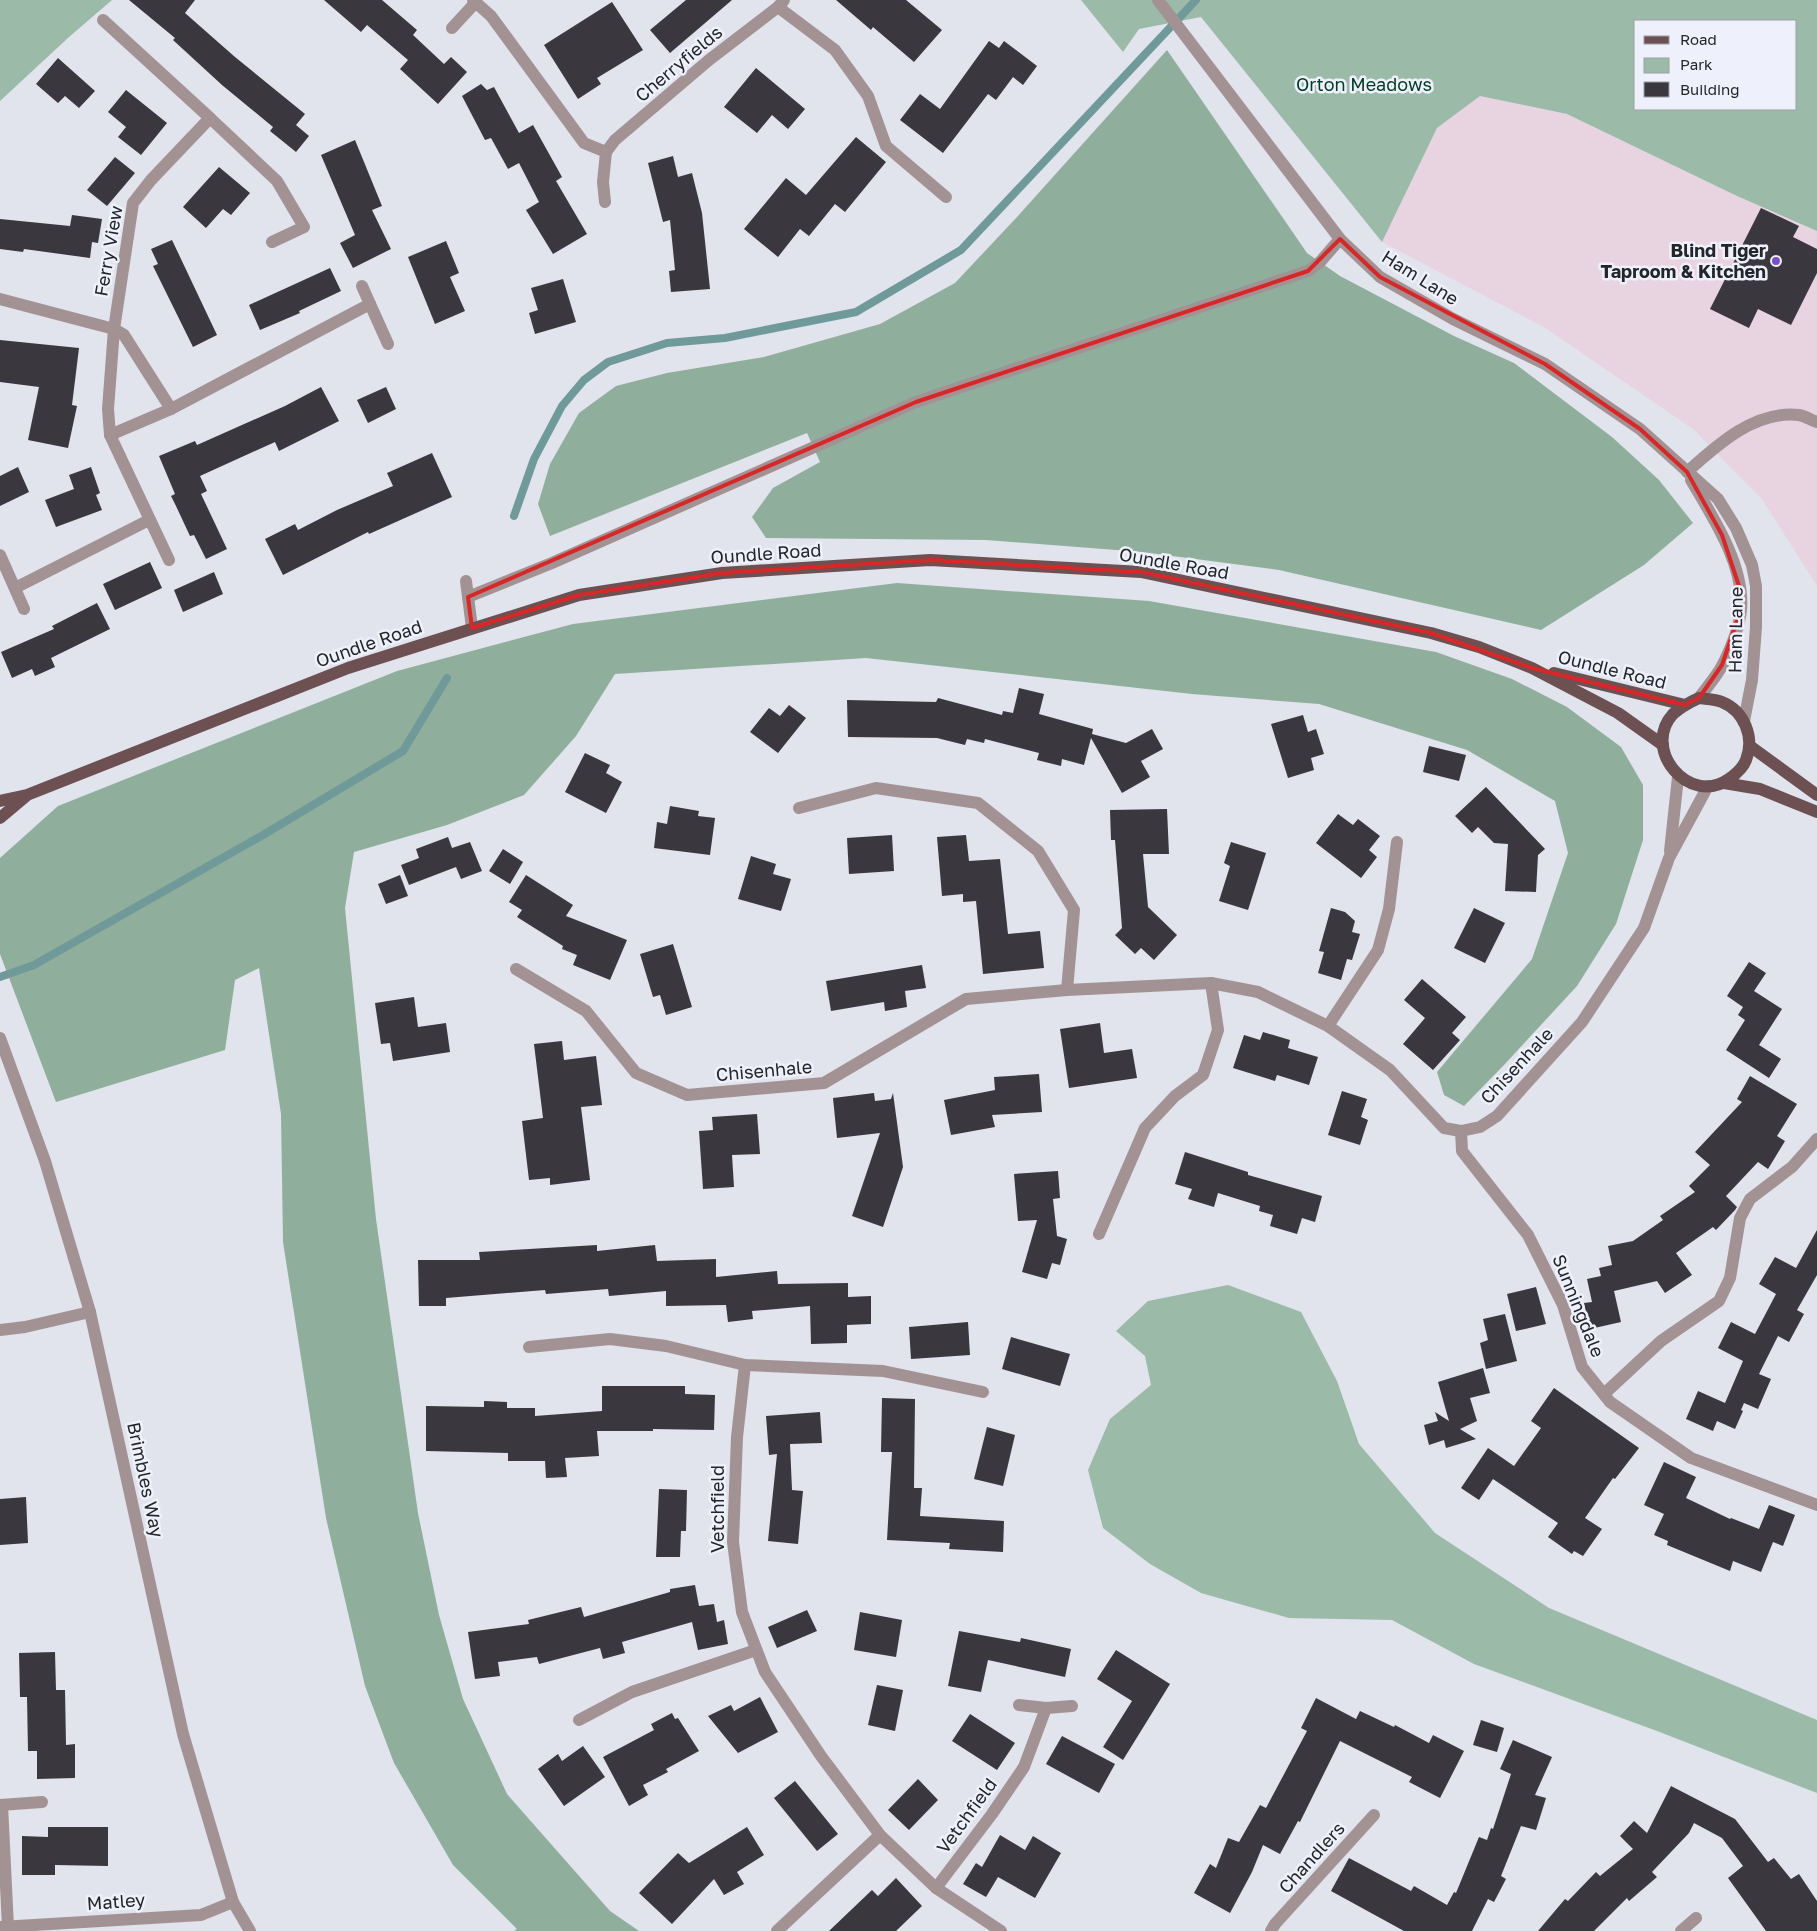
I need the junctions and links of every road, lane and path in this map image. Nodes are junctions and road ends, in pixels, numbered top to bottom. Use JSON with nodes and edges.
{"nodes":[{"id":1,"x":1158,"y":0,"type":"edge"},
{"id":2,"x":475,"y":1,"type":"edge"},
{"id":3,"x":781,"y":3,"type":"edge"},
{"id":4,"x":103,"y":20,"type":"dead end"},
{"id":5,"x":452,"y":28,"type":"dead end"},
{"id":6,"x":210,"y":118,"type":"junction"},
{"id":7,"x":606,"y":152,"type":"junction"},
{"id":8,"x":946,"y":196,"type":"dead end"},
{"id":9,"x":605,"y":202,"type":"dead end"},
{"id":10,"x":1340,"y":239,"type":"junction"},
{"id":11,"x":272,"y":242,"type":"dead end"},
{"id":12,"x":362,"y":286,"type":"dead end"},
{"id":13,"x":0,"y":299,"type":"edge"},
{"id":14,"x":370,"y":304,"type":"junction"},
{"id":15,"x":114,"y":329,"type":"junction"},
{"id":16,"x":388,"y":344,"type":"dead end"},
{"id":17,"x":171,"y":409,"type":"junction"},
{"id":18,"x":1817,"y":422,"type":"edge"},
{"id":19,"x":110,"y":435,"type":"junction"},
{"id":20,"x":1687,"y":472,"type":"junction"},
{"id":21,"x":149,"y":520,"type":"junction"},
{"id":22,"x":0,"y":555,"type":"edge"},
{"id":23,"x":169,"y":560,"type":"dead end"},
{"id":24,"x":466,"y":581,"type":"dead end"},
{"id":25,"x":15,"y":588,"type":"junction"},
{"id":26,"x":468,"y":597,"type":"junction"},
{"id":27,"x":24,"y":609,"type":"dead end"},
{"id":28,"x":472,"y":628,"type":"junction"},
{"id":29,"x":1532,"y":668,"type":"junction"},
{"id":30,"x":1699,"y":698,"type":"junction"},
{"id":31,"x":1685,"y":705,"type":"junction"},
{"id":32,"x":1744,"y":721,"type":"junction"},
{"id":33,"x":1663,"y":745,"type":"junction"},
{"id":34,"x":1750,"y":746,"type":"junction"},
{"id":35,"x":1678,"y":776,"type":"junction"},
{"id":36,"x":1724,"y":783,"type":"junction"},
{"id":37,"x":1708,"y":786,"type":"junction"},
{"id":38,"x":27,"y":795,"type":"junction"},
{"id":39,"x":1817,"y":795,"type":"edge"},
{"id":40,"x":0,"y":801,"type":"edge"},
{"id":41,"x":800,"y":808,"type":"dead end"},
{"id":42,"x":1817,"y":812,"type":"edge"},
{"id":43,"x":0,"y":818,"type":"edge"},
{"id":44,"x":1397,"y":842,"type":"dead end"},
{"id":45,"x":1669,"y":858,"type":"junction"},
{"id":46,"x":516,"y":969,"type":"dead end"},
{"id":47,"x":1211,"y":983,"type":"junction"},
{"id":48,"x":1068,"y":990,"type":"junction"},
{"id":49,"x":1328,"y":1026,"type":"junction"},
{"id":50,"x":0,"y":1038,"type":"edge"},
{"id":51,"x":1461,"y":1131,"type":"junction"},
{"id":52,"x":1817,"y":1139,"type":"edge"},
{"id":53,"x":1099,"y":1234,"type":"dead end"},
{"id":54,"x":90,"y":1312,"type":"junction"},
{"id":55,"x":0,"y":1330,"type":"edge"},
{"id":56,"x":529,"y":1347,"type":"dead end"},
{"id":57,"x":745,"y":1365,"type":"junction"},
{"id":58,"x":983,"y":1392,"type":"dead end"},
{"id":59,"x":1604,"y":1394,"type":"junction"},
{"id":60,"x":1817,"y":1505,"type":"edge"},
{"id":61,"x":756,"y":1650,"type":"junction"},
{"id":62,"x":1019,"y":1705,"type":"dead end"},
{"id":63,"x":1072,"y":1706,"type":"dead end"},
{"id":64,"x":1046,"y":1708,"type":"junction"},
{"id":65,"x":579,"y":1720,"type":"dead end"},
{"id":66,"x":42,"y":1802,"type":"dead end"},
{"id":67,"x":1,"y":1805,"type":"edge"},
{"id":68,"x":1374,"y":1815,"type":"dead end"},
{"id":69,"x":880,"y":1835,"type":"junction"},
{"id":70,"x":936,"y":1888,"type":"junction"},
{"id":71,"x":233,"y":1902,"type":"junction"},
{"id":72,"x":1696,"y":1918,"type":"dead end"},
{"id":73,"x":4,"y":1927,"type":"edge"},
{"id":74,"x":1273,"y":1928,"type":"edge"},
{"id":75,"x":250,"y":1931,"type":"edge"},
{"id":76,"x":777,"y":1931,"type":"edge"},
{"id":77,"x":1001,"y":1931,"type":"edge"},
{"id":78,"x":1681,"y":1931,"type":"edge"}],
"edges":[{"from":1,"to":10,"type":"street","name":"Ham Lane"},
{"from":2,"to":5,"type":"street"},
{"from":2,"to":7,"type":"street"},
{"from":3,"to":7,"type":"street","name":"Cherryfields"},
{"from":3,"to":8,"type":"street","name":"Cherryfields"},
{"from":4,"to":6,"type":"street"},
{"from":6,"to":11,"type":"street"},
{"from":6,"to":15,"type":"street","name":"Ferry View"},
{"from":7,"to":9,"type":"street"},
{"from":10,"to":20,"type":"street","name":"Ham Lane"},
{"from":10,"to":26,"type":"street"},
{"from":12,"to":14,"type":"street"},
{"from":13,"to":15,"type":"street"},
{"from":14,"to":16,"type":"street"},
{"from":14,"to":17,"type":"street"},
{"from":15,"to":17,"type":"street"},
{"from":15,"to":19,"type":"street","name":"Ferry View"},
{"from":17,"to":19,"type":"street"},
{"from":18,"to":20,"type":"street"},
{"from":19,"to":21,"type":"street","name":"Ferry View"},
{"from":20,"to":30,"type":"street","name":"Ham Lane"},
{"from":20,"to":32,"type":"street","name":"Ham Lane"},
{"from":21,"to":23,"type":"street","name":"Ferry View"},
{"from":21,"to":25,"type":"street"},
{"from":22,"to":25,"type":"street"},
{"from":24,"to":26,"type":"street"},
{"from":25,"to":27,"type":"street"},
{"from":26,"to":28,"type":"street"},
{"from":28,"to":29,"type":"main road","name":"Oundle Road"},
{"from":28,"to":38,"type":"main road","name":"Oundle Road"},
{"from":29,"to":31,"type":"main road","name":"Oundle Road"},
{"from":29,"to":33,"type":"main road","name":"Oundle Road"},
{"from":30,"to":31,"type":"main road"},
{"from":30,"to":32,"type":"main road"},
{"from":31,"to":33,"type":"main road"},
{"from":32,"to":34,"type":"main road"},
{"from":33,"to":35,"type":"main road"},
{"from":34,"to":36,"type":"main road"},
{"from":34,"to":39,"type":"main road"},
{"from":35,"to":37,"type":"main road"},
{"from":35,"to":45,"type":"street","name":"Chisenhale"},
{"from":36,"to":37,"type":"main road"},
{"from":36,"to":42,"type":"main road"},
{"from":37,"to":45,"type":"street","name":"Chisenhale"},
{"from":38,"to":40,"type":"main road","name":"Oundle Road"},
{"from":38,"to":43,"type":"main road","name":"Oundle Road"},
{"from":41,"to":48,"type":"street"},
{"from":44,"to":49,"type":"street"},
{"from":45,"to":51,"type":"street","name":"Chisenhale"},
{"from":46,"to":48,"type":"street","name":"Chisenhale"},
{"from":47,"to":48,"type":"street","name":"Chisenhale"},
{"from":47,"to":49,"type":"street","name":"Chisenhale"},
{"from":47,"to":53,"type":"street"},
{"from":49,"to":51,"type":"street","name":"Chisenhale"},
{"from":50,"to":54,"type":"street","name":"Brimbles Way"},
{"from":51,"to":59,"type":"street","name":"Sunningdale"},
{"from":52,"to":59,"type":"street"},
{"from":54,"to":55,"type":"street"},
{"from":54,"to":71,"type":"street","name":"Brimbles Way"},
{"from":56,"to":57,"type":"street"},
{"from":57,"to":58,"type":"street"},
{"from":57,"to":61,"type":"street","name":"Vetchfield"},
{"from":59,"to":60,"type":"street","name":"Sunningdale"},
{"from":61,"to":65,"type":"street"},
{"from":61,"to":69,"type":"street","name":"Vetchfield"},
{"from":62,"to":64,"type":"street"},
{"from":63,"to":64,"type":"street"},
{"from":64,"to":70,"type":"street","name":"Vetchfield"},
{"from":66,"to":67,"type":"street"},
{"from":67,"to":73,"type":"street"},
{"from":68,"to":74,"type":"street","name":"Chandlers"},
{"from":69,"to":70,"type":"street","name":"Vetchfield"},
{"from":69,"to":76,"type":"street"},
{"from":70,"to":77,"type":"street","name":"Vetchfield"},
{"from":71,"to":73,"type":"street","name":"Matley"},
{"from":71,"to":75,"type":"street","name":"Brimbles Way"},
{"from":72,"to":78,"type":"street"}]}
